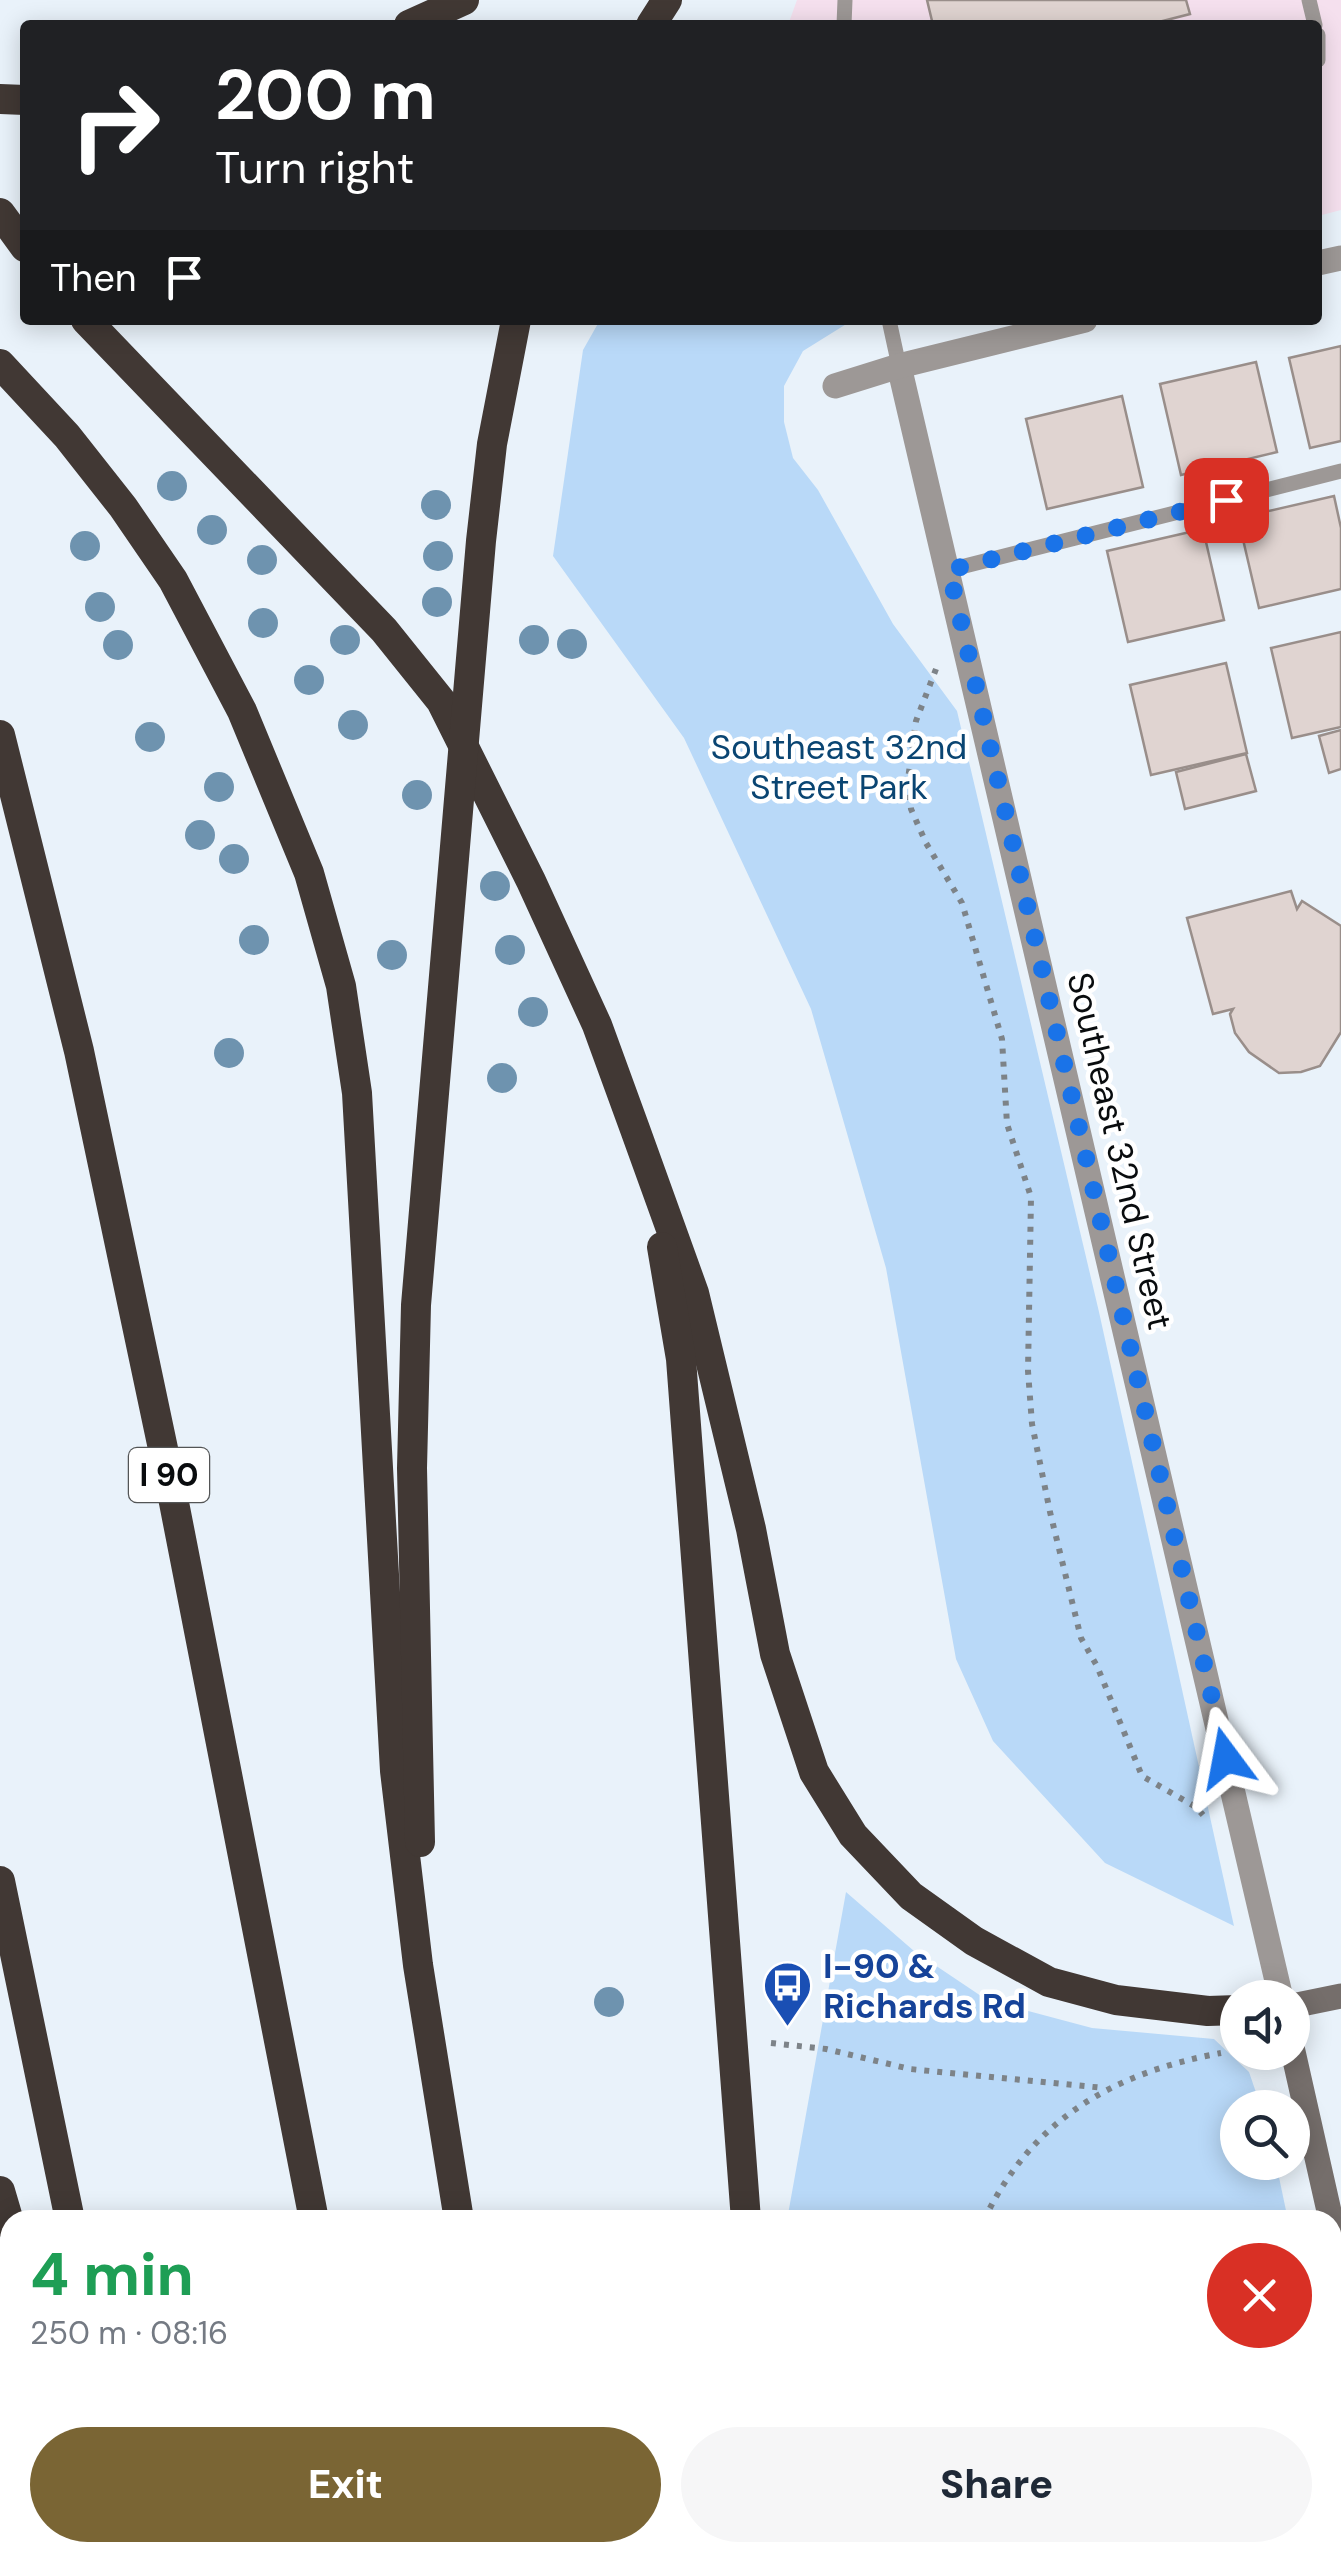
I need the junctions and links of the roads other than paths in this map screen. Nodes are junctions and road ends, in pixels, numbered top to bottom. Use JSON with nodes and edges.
{"nodes":[{"id":1,"x":464,"y":0,"type":"edge"},
{"id":2,"x":420,"y":20,"type":"edge"},
{"id":3,"x":0,"y":213,"type":"edge"},
{"id":4,"x":20,"y":240,"type":"edge"},
{"id":5,"x":91,"y":325,"type":"edge"},
{"id":6,"x":515,"y":325,"type":"edge"},
{"id":7,"x":890,"y":325,"type":"edge"},
{"id":8,"x":1065,"y":325,"type":"edge"},
{"id":9,"x":0,"y":364,"type":"edge"},
{"id":10,"x":900,"y":366,"type":"junction"},
{"id":11,"x":835,"y":386,"type":"dead end"},
{"id":12,"x":1341,"y":471,"type":"edge"},
{"id":13,"x":949,"y":570,"type":"junction"},
{"id":14,"x":0,"y":736,"type":"edge"},
{"id":15,"x":636,"y":1132,"type":"junction"},
{"id":16,"x":0,"y":1881,"type":"edge"},
{"id":17,"x":418,"y":1966,"type":"junction"},
{"id":18,"x":1277,"y":1980,"type":"edge"},
{"id":19,"x":1341,"y":1996,"type":"edge"},
{"id":20,"x":1310,"y":2002,"type":"edge"},
{"id":21,"x":1220,"y":2011,"type":"edge"},
{"id":22,"x":1297,"y":2070,"type":"edge"},
{"id":23,"x":68,"y":2210,"type":"edge"},
{"id":24,"x":312,"y":2210,"type":"edge"},
{"id":25,"x":458,"y":2210,"type":"edge"},
{"id":26,"x":745,"y":2210,"type":"edge"},
{"id":27,"x":1329,"y":2210,"type":"edge"}],
"edges":[{"from":1,"to":2,"type":"highway"},
{"from":3,"to":4,"type":"highway"},
{"from":5,"to":15,"type":"highway"},
{"from":6,"to":17,"type":"highway"},
{"from":7,"to":10,"type":"lane","name":"Southeast 32nd Street"},
{"from":8,"to":10,"type":"street"},
{"from":9,"to":17,"type":"highway"},
{"from":10,"to":11,"type":"street"},
{"from":10,"to":13,"type":"street","name":"Southeast 32nd Street"},
{"from":12,"to":13,"type":"lane"},
{"from":13,"to":18,"type":"street","name":"Southeast 32nd Street"},
{"from":14,"to":24,"type":"highway","number":"I 90"},
{"from":15,"to":21,"type":"highway"},
{"from":15,"to":26,"type":"highway"},
{"from":16,"to":23,"type":"highway"},
{"from":17,"to":25,"type":"highway"},
{"from":19,"to":20,"type":"street"},
{"from":22,"to":27,"type":"street"}]}
